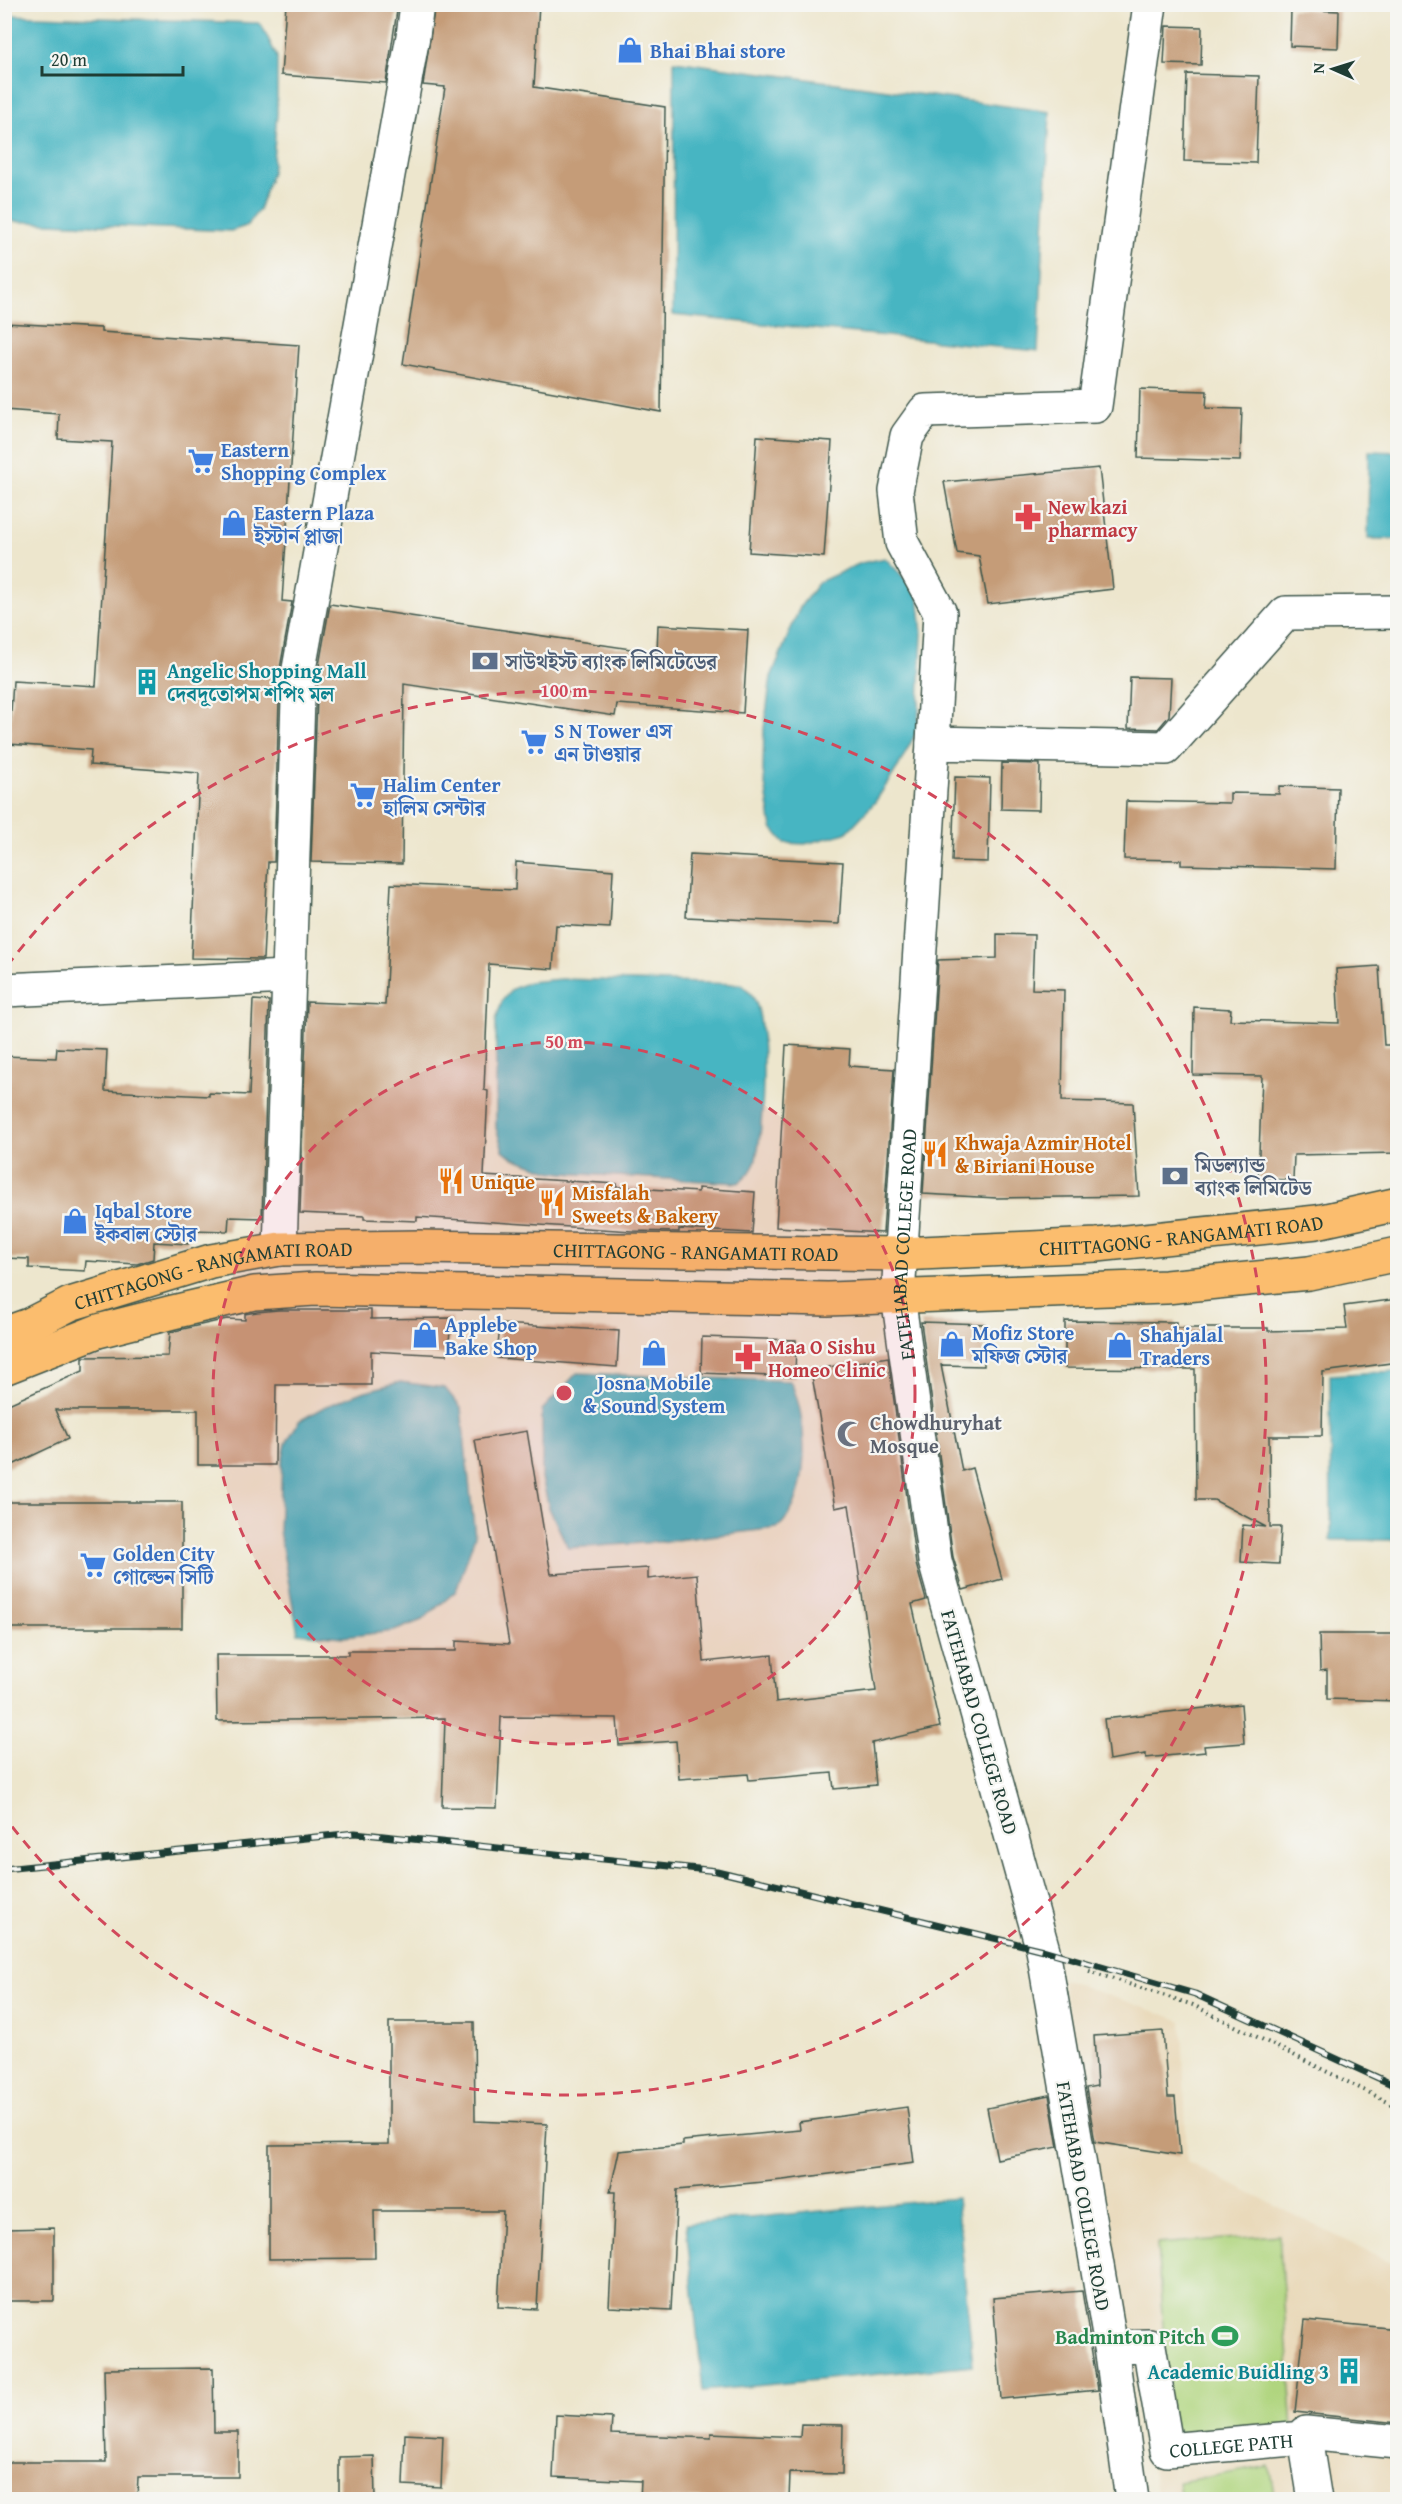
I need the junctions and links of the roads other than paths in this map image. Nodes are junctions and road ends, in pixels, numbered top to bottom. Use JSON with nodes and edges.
{"nodes":[{"id":1,"x":417,"y":4,"type":"edge"},
{"id":2,"x":1150,"y":4,"type":"edge"},
{"id":3,"x":1398,"y":612,"type":"edge"},
{"id":4,"x":933,"y":743,"type":"junction"},
{"id":5,"x":288,"y":977,"type":"junction"},
{"id":6,"x":4,"y":990,"type":"edge"},
{"id":7,"x":1398,"y":1204,"type":"edge"},
{"id":8,"x":280,"y":1249,"type":"junction"},
{"id":9,"x":899,"y":1254,"type":"junction"},
{"id":10,"x":1398,"y":1254,"type":"edge"},
{"id":11,"x":898,"y":1296,"type":"junction"},
{"id":12,"x":4,"y":1334,"type":"edge"},
{"id":13,"x":4,"y":1368,"type":"edge"},
{"id":14,"x":1111,"y":2347,"type":"junction"},
{"id":15,"x":1305,"y":2438,"type":"junction"},
{"id":16,"x":1398,"y":2442,"type":"edge"},
{"id":17,"x":1132,"y":2499,"type":"edge"},
{"id":18,"x":1315,"y":2499,"type":"edge"}],
"edges":[{"from":1,"to":5,"type":"street"},
{"from":2,"to":4,"type":"street","name":"FATEHABAD COLLEGE ROAD"},
{"from":3,"to":4,"type":"street"},
{"from":4,"to":9,"type":"street","name":"FATEHABAD COLLEGE ROAD"},
{"from":5,"to":6,"type":"street"},
{"from":5,"to":8,"type":"street"},
{"from":7,"to":9,"type":"highway","name":"CHITTAGONG - RANGAMATI ROAD"},
{"from":8,"to":9,"type":"highway","name":"CHITTAGONG - RANGAMATI ROAD"},
{"from":8,"to":12,"type":"highway","name":"CHITTAGONG - RANGAMATI ROAD"},
{"from":9,"to":11,"type":"street","name":"FATEHABAD COLLEGE ROAD"},
{"from":10,"to":11,"type":"highway","name":"CHITTAGONG - RANGAMATI ROAD"},
{"from":11,"to":13,"type":"highway","name":"CHITTAGONG - RANGAMATI ROAD"},
{"from":11,"to":14,"type":"street","name":"FATEHABAD COLLEGE ROAD"},
{"from":14,"to":15,"type":"street","name":"COLLEGE PATH"},
{"from":14,"to":17,"type":"street","name":"FATEHABAD COLLEGE ROAD"},
{"from":15,"to":16,"type":"street","name":"COLLEGE PATH"},
{"from":15,"to":18,"type":"street"}]}
